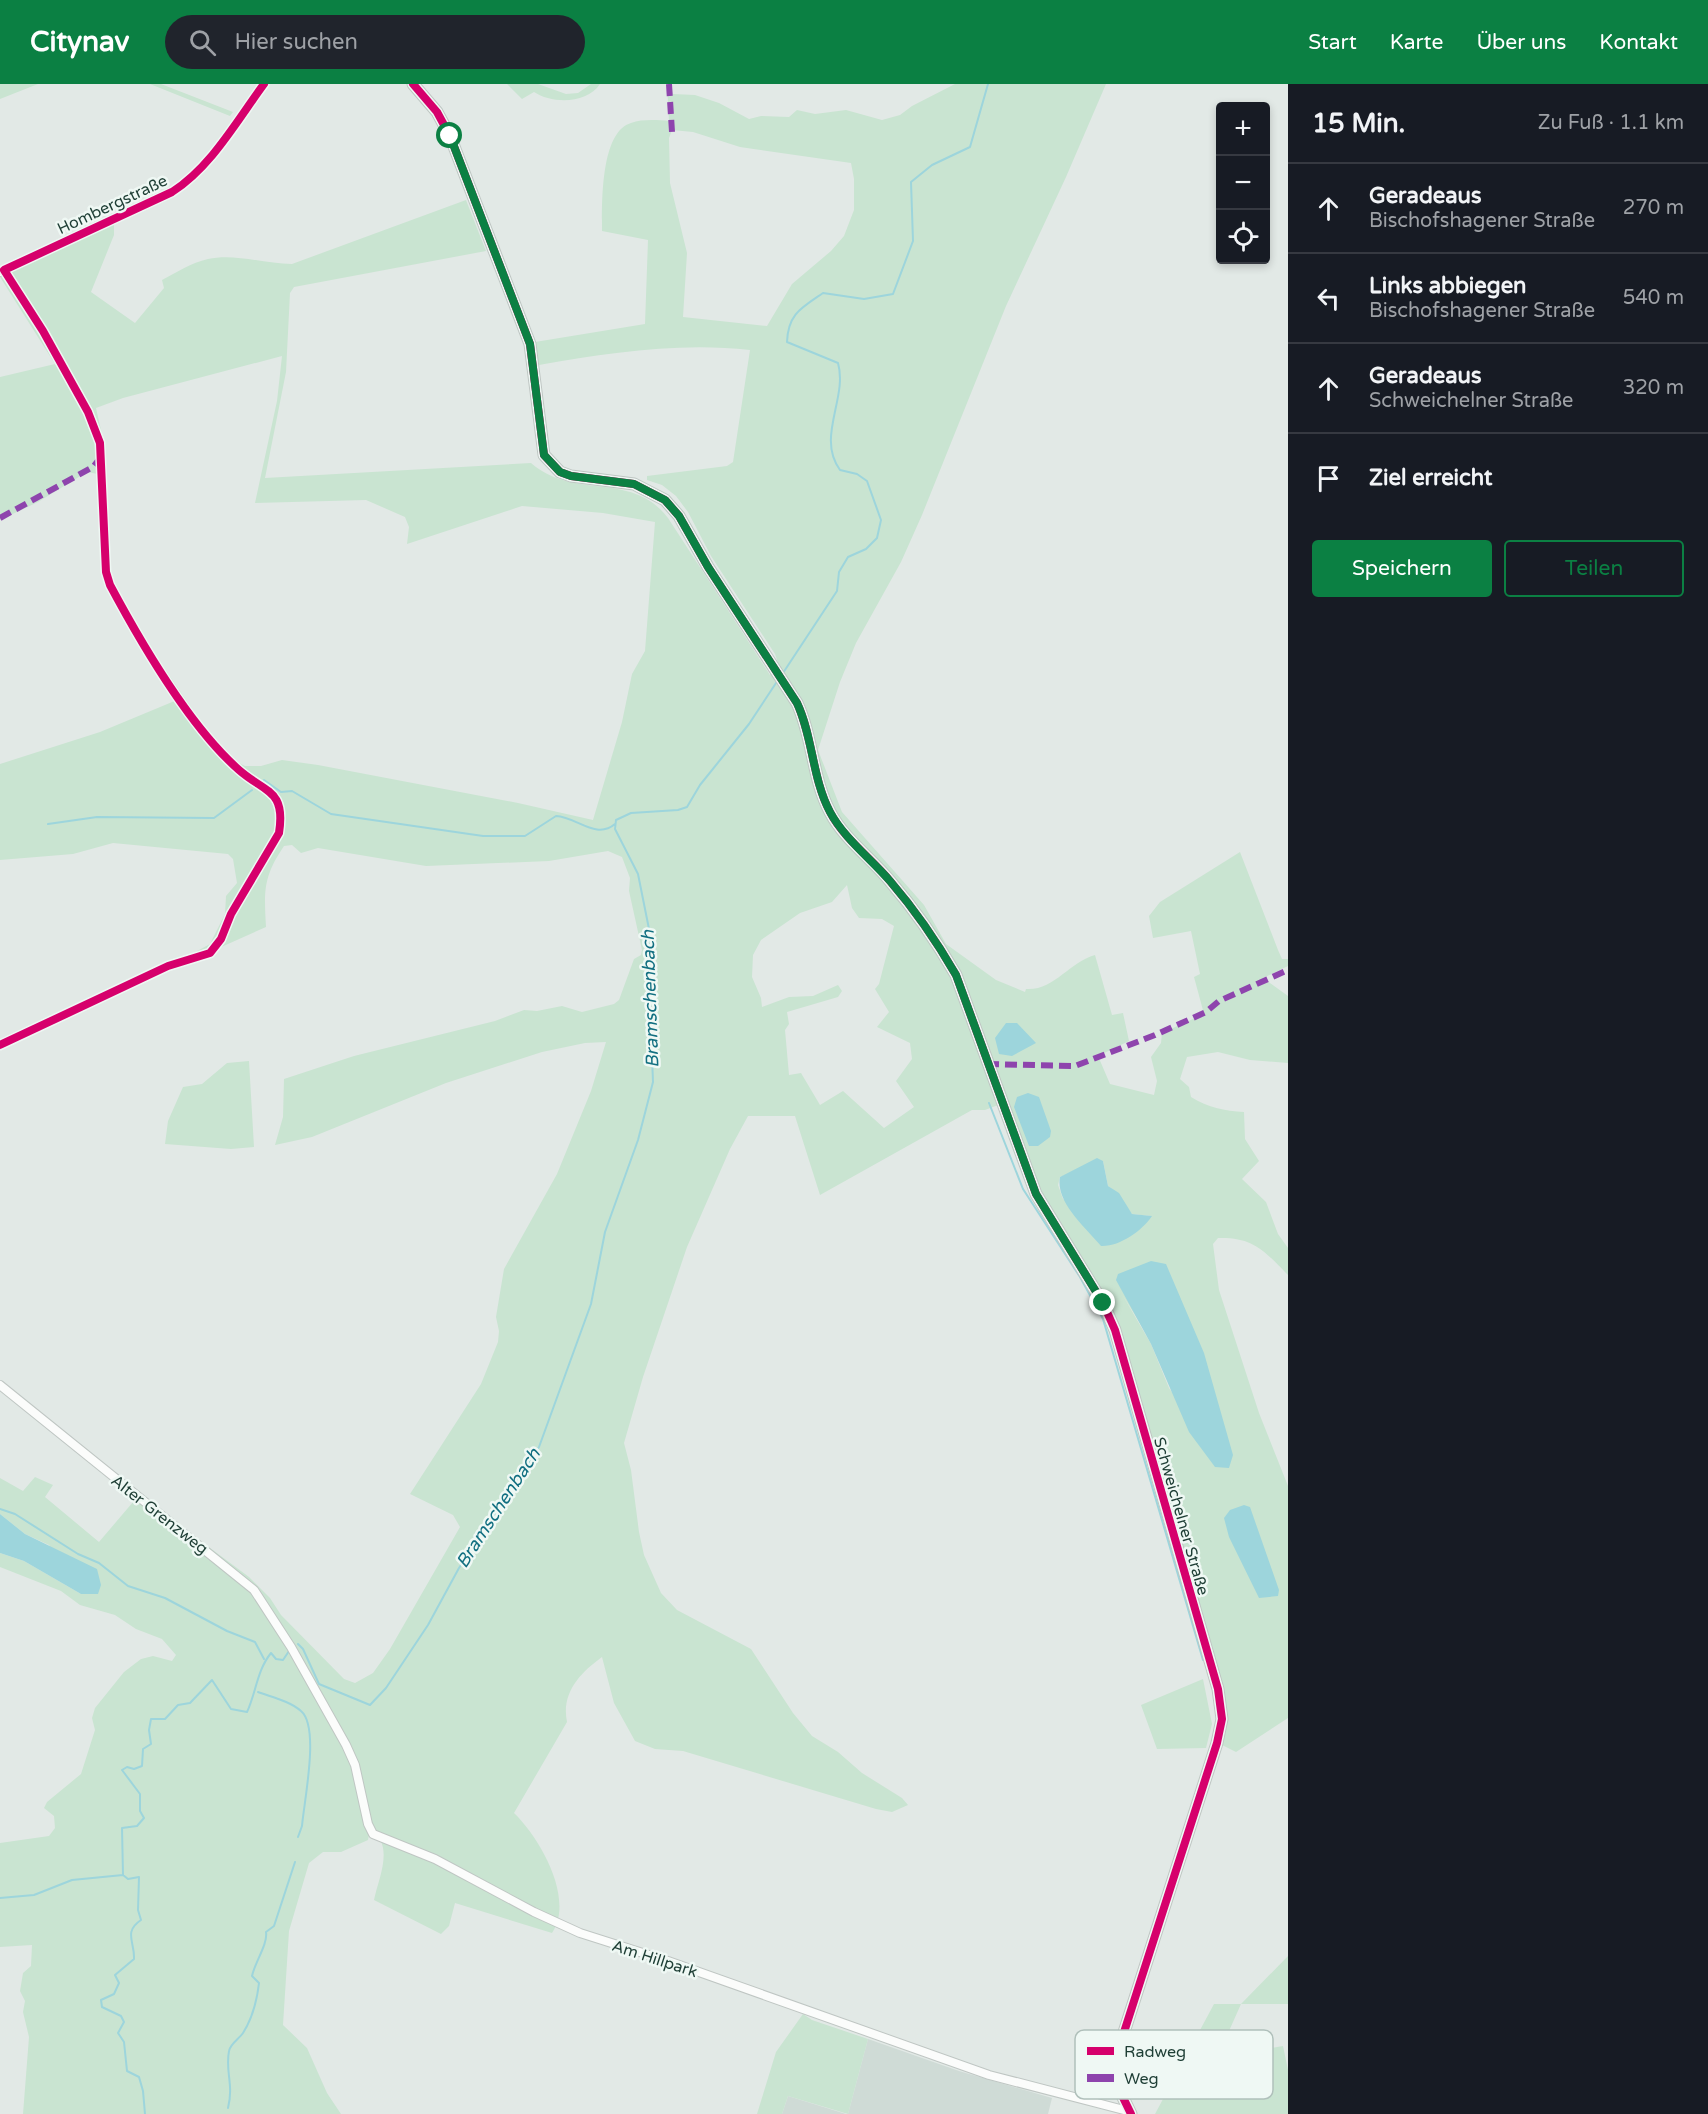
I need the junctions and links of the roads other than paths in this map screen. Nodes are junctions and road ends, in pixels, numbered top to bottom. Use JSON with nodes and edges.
{"nodes":[{"id":1,"x":264,"y":84,"type":"edge"},
{"id":2,"x":412,"y":84,"type":"edge"},
{"id":3,"x":0,"y":272,"type":"edge"},
{"id":4,"x":0,"y":1385,"type":"edge"},
{"id":5,"x":299,"y":1662,"type":"joint"},
{"id":6,"x":1126,"y":2030,"type":"edge"},
{"id":7,"x":1075,"y":2098,"type":"edge"},
{"id":8,"x":1080,"y":2099,"type":"edge"},
{"id":9,"x":1129,"y":2112,"type":"edge"}],
"edges":[{"from":1,"to":3,"type":"street","name":"Hombergstraße"},
{"from":2,"to":6,"type":"street","name":"Schweichelner Straße"},
{"from":4,"to":5,"type":"street","name":"Alter Grenzweg"},
{"from":5,"to":7,"type":"street","name":"Am Hillpark"},
{"from":8,"to":9,"type":"street","name":"Am Hillpark"}]}
